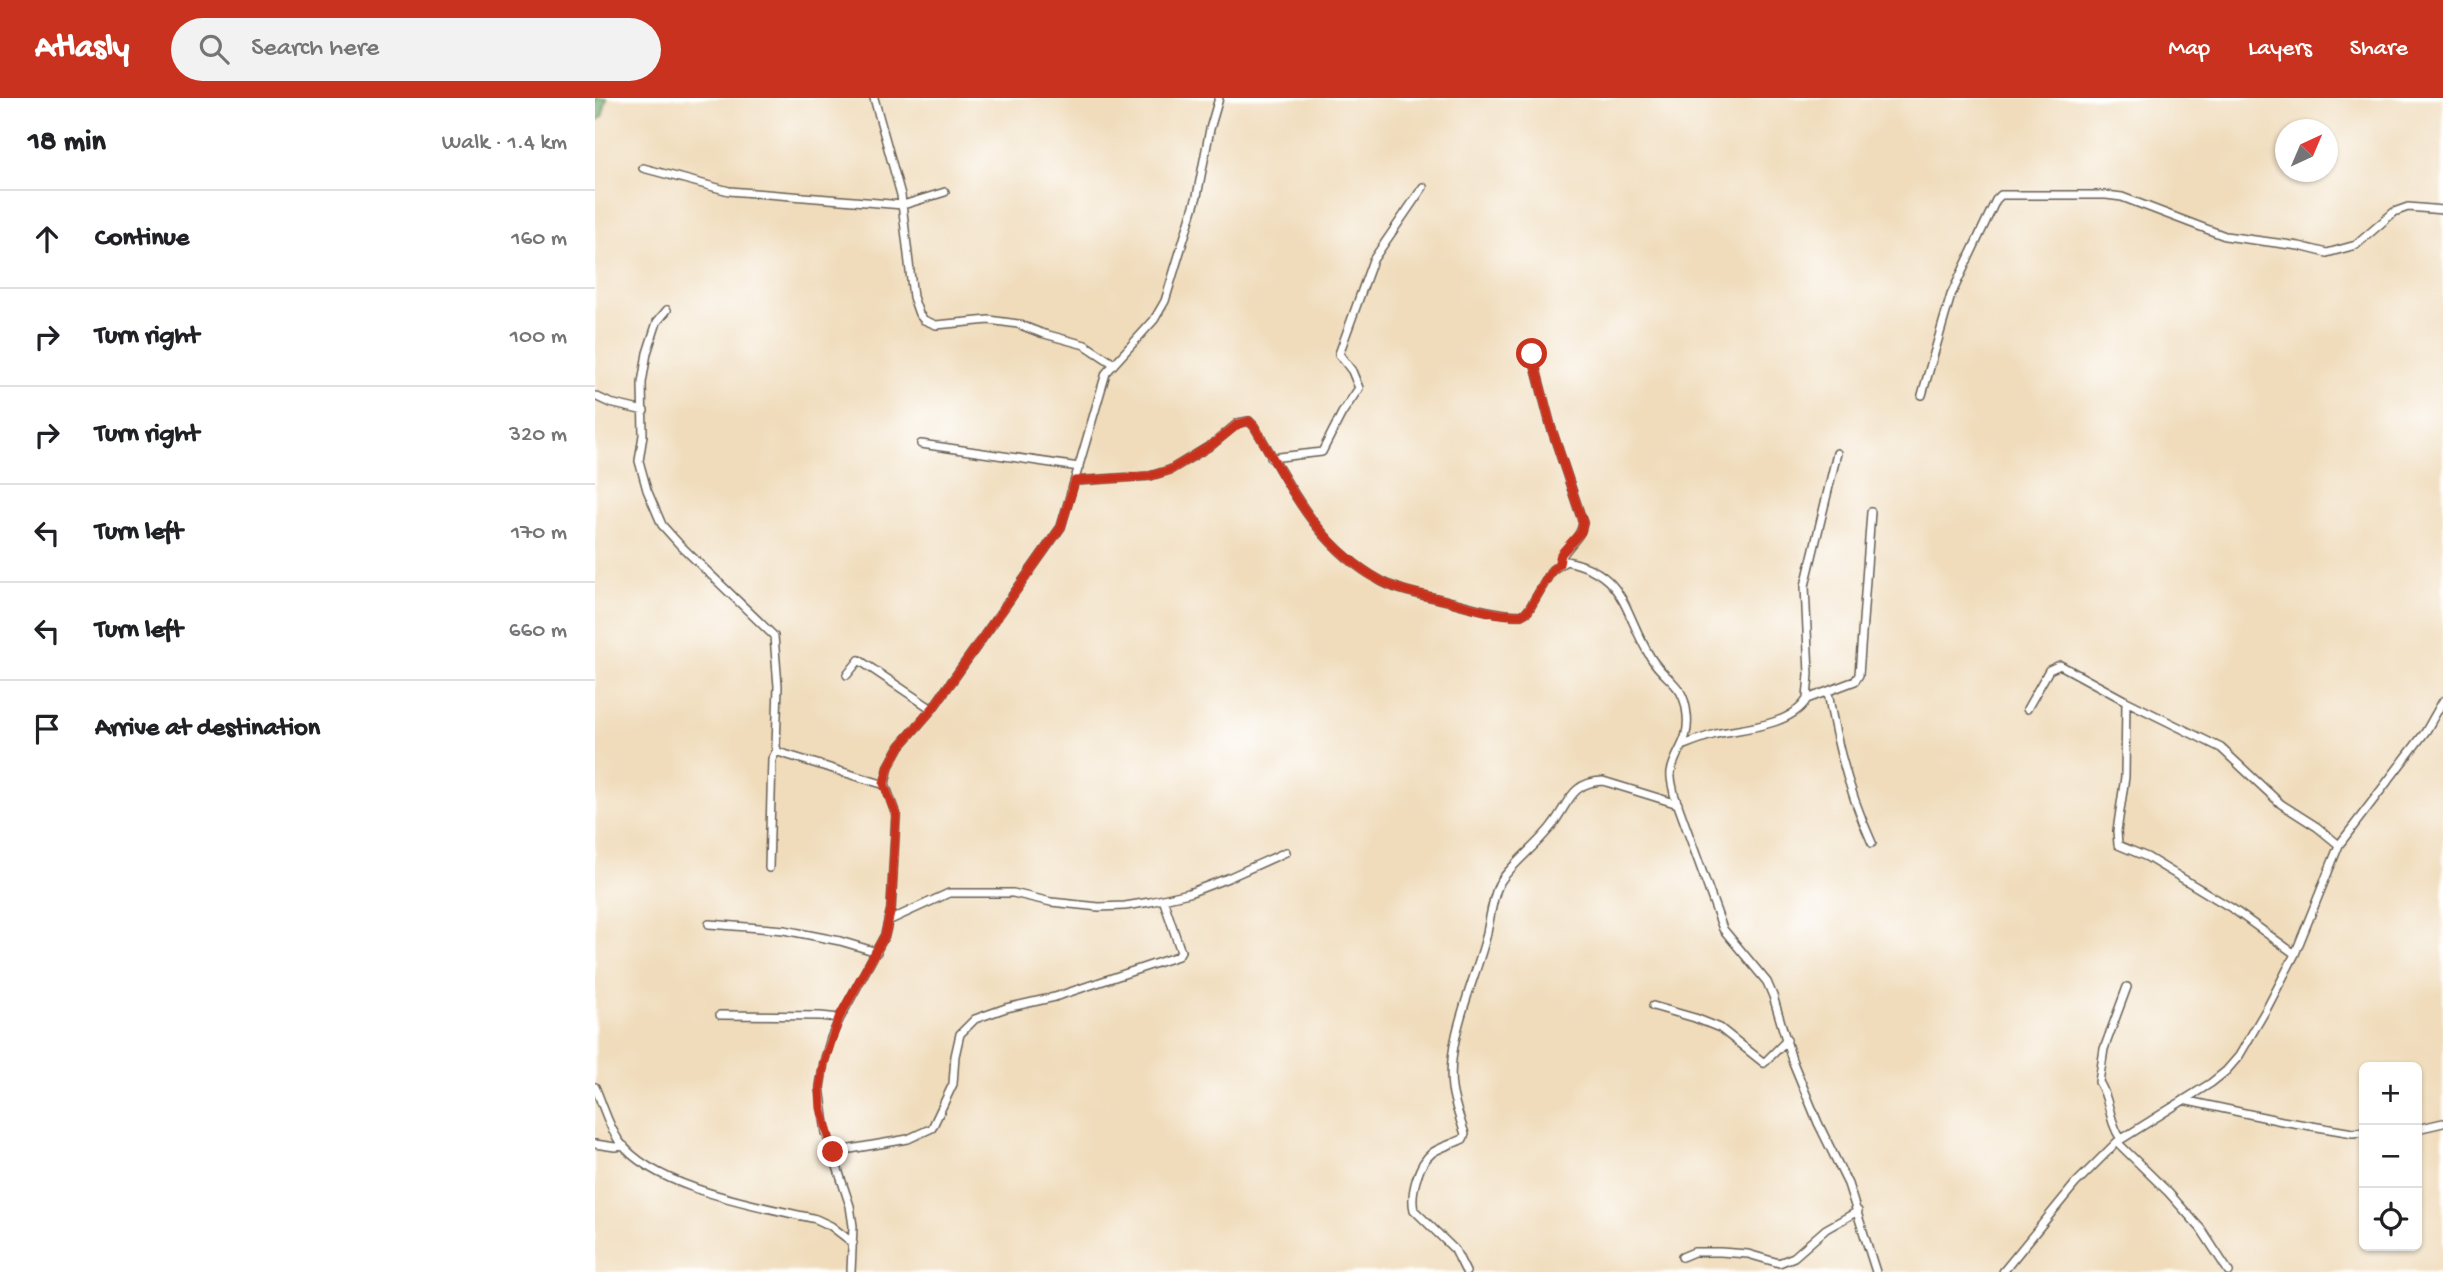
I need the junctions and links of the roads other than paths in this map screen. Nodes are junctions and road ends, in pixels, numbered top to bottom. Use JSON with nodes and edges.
{"nodes":[{"id":1,"x":874,"y":98,"type":"edge"},
{"id":2,"x":1219,"y":98,"type":"edge"},
{"id":3,"x":643,"y":168,"type":"dead end"},
{"id":4,"x":1423,"y":187,"type":"dead end"},
{"id":5,"x":945,"y":192,"type":"dead end"},
{"id":6,"x":903,"y":205,"type":"junction"},
{"id":7,"x":2443,"y":210,"type":"edge"},
{"id":8,"x":667,"y":310,"type":"dead end"},
{"id":9,"x":1532,"y":354,"type":"dead end"},
{"id":10,"x":1114,"y":364,"type":"junction"},
{"id":11,"x":1922,"y":395,"type":"dead end"},
{"id":12,"x":595,"y":396,"type":"edge"},
{"id":13,"x":644,"y":411,"type":"junction"},
{"id":14,"x":921,"y":444,"type":"dead end"},
{"id":15,"x":1837,"y":453,"type":"dead end"},
{"id":16,"x":1271,"y":458,"type":"junction"},
{"id":17,"x":1079,"y":467,"type":"junction"},
{"id":18,"x":1075,"y":481,"type":"junction"},
{"id":19,"x":1871,"y":512,"type":"dead end"},
{"id":20,"x":1559,"y":564,"type":"junction"},
{"id":21,"x":847,"y":675,"type":"dead end"},
{"id":22,"x":1828,"y":692,"type":"junction"},
{"id":23,"x":1807,"y":699,"type":"junction"},
{"id":24,"x":2126,"y":701,"type":"junction"},
{"id":25,"x":2443,"y":701,"type":"edge"},
{"id":26,"x":932,"y":709,"type":"junction"},
{"id":27,"x":2027,"y":709,"type":"dead end"},
{"id":28,"x":1684,"y":744,"type":"junction"},
{"id":29,"x":777,"y":750,"type":"junction"},
{"id":30,"x":885,"y":785,"type":"junction"},
{"id":31,"x":1678,"y":804,"type":"junction"},
{"id":32,"x":1872,"y":843,"type":"dead end"},
{"id":33,"x":2339,"y":845,"type":"junction"},
{"id":34,"x":1286,"y":852,"type":"dead end"},
{"id":35,"x":769,"y":868,"type":"dead end"},
{"id":36,"x":1163,"y":899,"type":"junction"},
{"id":37,"x":888,"y":920,"type":"junction"},
{"id":38,"x":709,"y":924,"type":"dead end"},
{"id":39,"x":877,"y":952,"type":"junction"},
{"id":40,"x":2295,"y":954,"type":"junction"},
{"id":41,"x":2127,"y":988,"type":"dead end"},
{"id":42,"x":1653,"y":1006,"type":"dead end"},
{"id":43,"x":720,"y":1014,"type":"dead end"},
{"id":44,"x":839,"y":1018,"type":"junction"},
{"id":45,"x":1787,"y":1040,"type":"junction"},
{"id":46,"x":595,"y":1087,"type":"edge"},
{"id":47,"x":2182,"y":1100,"type":"junction"},
{"id":48,"x":2443,"y":1123,"type":"edge"},
{"id":49,"x":2422,"y":1128,"type":"edge"},
{"id":50,"x":2359,"y":1132,"type":"edge"},
{"id":51,"x":2119,"y":1140,"type":"junction"},
{"id":52,"x":595,"y":1144,"type":"edge"},
{"id":53,"x":624,"y":1146,"type":"junction"},
{"id":54,"x":833,"y":1152,"type":"junction"},
{"id":55,"x":1858,"y":1211,"type":"junction"},
{"id":56,"x":853,"y":1243,"type":"junction"},
{"id":57,"x":1682,"y":1257,"type":"dead end"},
{"id":58,"x":851,"y":1272,"type":"edge"},
{"id":59,"x":1466,"y":1272,"type":"edge"},
{"id":60,"x":1876,"y":1272,"type":"edge"},
{"id":61,"x":2003,"y":1272,"type":"edge"},
{"id":62,"x":2229,"y":1272,"type":"edge"}],
"edges":[{"from":1,"to":6,"type":"street"},
{"from":2,"to":10,"type":"street"},
{"from":3,"to":6,"type":"street"},
{"from":4,"to":16,"type":"street"},
{"from":5,"to":6,"type":"street"},
{"from":6,"to":10,"type":"street"},
{"from":7,"to":11,"type":"street"},
{"from":8,"to":13,"type":"street"},
{"from":9,"to":20,"type":"street"},
{"from":10,"to":17,"type":"street"},
{"from":12,"to":13,"type":"street"},
{"from":13,"to":29,"type":"street"},
{"from":14,"to":17,"type":"street"},
{"from":15,"to":23,"type":"street"},
{"from":16,"to":18,"type":"street"},
{"from":16,"to":20,"type":"street"},
{"from":17,"to":18,"type":"street"},
{"from":18,"to":26,"type":"street"},
{"from":19,"to":22,"type":"street"},
{"from":20,"to":28,"type":"street"},
{"from":21,"to":26,"type":"street"},
{"from":22,"to":23,"type":"street"},
{"from":22,"to":32,"type":"street"},
{"from":23,"to":28,"type":"street"},
{"from":24,"to":27,"type":"street"},
{"from":24,"to":33,"type":"street"},
{"from":24,"to":40,"type":"street"},
{"from":25,"to":33,"type":"street"},
{"from":26,"to":30,"type":"street"},
{"from":28,"to":31,"type":"street"},
{"from":29,"to":30,"type":"street"},
{"from":29,"to":35,"type":"street"},
{"from":30,"to":37,"type":"street"},
{"from":31,"to":45,"type":"street"},
{"from":31,"to":59,"type":"street"},
{"from":33,"to":40,"type":"street"},
{"from":34,"to":36,"type":"street"},
{"from":36,"to":37,"type":"street"},
{"from":36,"to":54,"type":"street"},
{"from":37,"to":39,"type":"street"},
{"from":38,"to":39,"type":"street"},
{"from":39,"to":44,"type":"street"},
{"from":40,"to":47,"type":"street"},
{"from":41,"to":51,"type":"street"},
{"from":42,"to":45,"type":"street"},
{"from":43,"to":44,"type":"street"},
{"from":44,"to":54,"type":"street"},
{"from":45,"to":55,"type":"street"},
{"from":46,"to":53,"type":"street"},
{"from":47,"to":50,"type":"street"},
{"from":47,"to":51,"type":"street"},
{"from":48,"to":49,"type":"street"},
{"from":51,"to":61,"type":"street"},
{"from":51,"to":62,"type":"street"},
{"from":52,"to":53,"type":"street"},
{"from":53,"to":56,"type":"street"},
{"from":54,"to":56,"type":"street"},
{"from":55,"to":57,"type":"street"},
{"from":55,"to":60,"type":"street"},
{"from":56,"to":58,"type":"street"}]}
